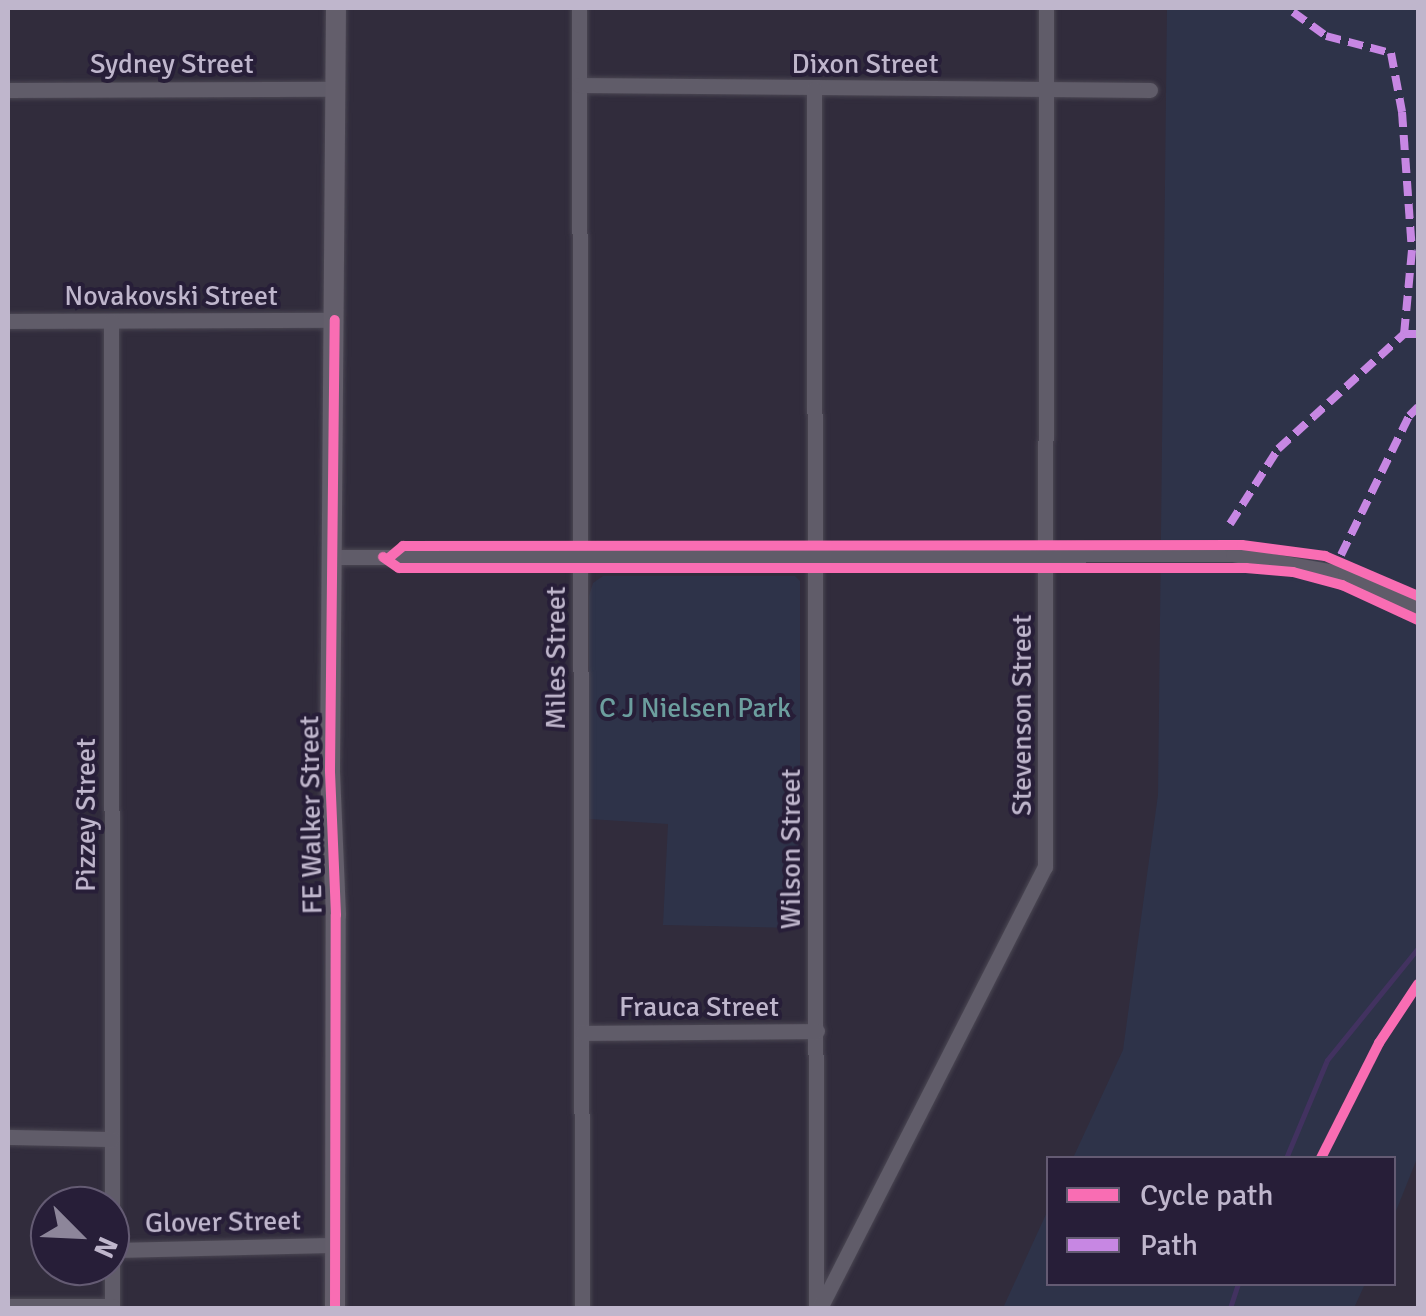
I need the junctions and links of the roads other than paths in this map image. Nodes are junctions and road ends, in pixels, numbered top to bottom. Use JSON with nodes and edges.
{"nodes":[{"id":1,"x":336,"y":8,"type":"edge"},
{"id":2,"x":579,"y":8,"type":"edge"},
{"id":3,"x":1046,"y":8,"type":"edge"},
{"id":4,"x":579,"y":85,"type":"junction"},
{"id":5,"x":336,"y":88,"type":"junction"},
{"id":6,"x":1046,"y":88,"type":"junction"},
{"id":7,"x":814,"y":89,"type":"junction"},
{"id":8,"x":8,"y":90,"type":"edge"},
{"id":9,"x":1150,"y":90,"type":"dead end"},
{"id":10,"x":335,"y":320,"type":"junction"},
{"id":11,"x":8,"y":321,"type":"edge"},
{"id":12,"x":111,"y":321,"type":"junction"},
{"id":13,"x":1047,"y":556,"type":"junction"},
{"id":14,"x":333,"y":557,"type":"junction"},
{"id":15,"x":582,"y":557,"type":"junction"},
{"id":16,"x":814,"y":557,"type":"junction"},
{"id":17,"x":1418,"y":609,"type":"edge"},
{"id":18,"x":817,"y":1031,"type":"junction"},
{"id":19,"x":582,"y":1033,"type":"junction"},
{"id":20,"x":8,"y":1138,"type":"edge"},
{"id":21,"x":112,"y":1139,"type":"junction"},
{"id":22,"x":112,"y":1186,"type":"edge"},
{"id":23,"x":334,"y":1245,"type":"junction"},
{"id":24,"x":130,"y":1250,"type":"edge"},
{"id":25,"x":8,"y":1306,"type":"edge"},
{"id":26,"x":112,"y":1307,"type":"edge"},
{"id":27,"x":334,"y":1308,"type":"edge"},
{"id":28,"x":582,"y":1308,"type":"edge"},
{"id":29,"x":818,"y":1308,"type":"edge"}],
"edges":[{"from":1,"to":5,"type":"main road","name":"FE Walker Street"},
{"from":2,"to":4,"type":"street","name":"Miles Street"},
{"from":3,"to":6,"type":"street","name":"Stevenson Street"},
{"from":4,"to":7,"type":"street","name":"Dixon Street"},
{"from":4,"to":15,"type":"street","name":"Miles Street"},
{"from":5,"to":8,"type":"street","name":"Sydney Street"},
{"from":5,"to":10,"type":"main road","name":"FE Walker Street"},
{"from":6,"to":7,"type":"street","name":"Dixon Street"},
{"from":6,"to":9,"type":"street","name":"Dixon Street"},
{"from":6,"to":13,"type":"street","name":"Stevenson Street"},
{"from":7,"to":16,"type":"street","name":"Wilson Street"},
{"from":10,"to":12,"type":"street","name":"Novakovski Street"},
{"from":10,"to":14,"type":"main road","name":"FE Walker Street"},
{"from":11,"to":12,"type":"street","name":"Novakovski Street"},
{"from":12,"to":21,"type":"street","name":"Pizzey Street"},
{"from":13,"to":16,"type":"street"},
{"from":13,"to":17,"type":"street"},
{"from":13,"to":29,"type":"street","name":"Stevenson Street"},
{"from":14,"to":15,"type":"street"},
{"from":14,"to":23,"type":"main road","name":"FE Walker Street"},
{"from":15,"to":16,"type":"street"},
{"from":15,"to":19,"type":"street","name":"Miles Street"},
{"from":16,"to":18,"type":"street","name":"Wilson Street"},
{"from":18,"to":19,"type":"street","name":"Frauca Street"},
{"from":18,"to":29,"type":"street","name":"Wilson Street"},
{"from":19,"to":28,"type":"street","name":"Miles Street"},
{"from":20,"to":21,"type":"street"},
{"from":21,"to":22,"type":"street","name":"Pizzey Street"},
{"from":23,"to":24,"type":"street","name":"Glover Street"},
{"from":23,"to":27,"type":"main road","name":"FE Walker Street"},
{"from":25,"to":26,"type":"street"}]}
